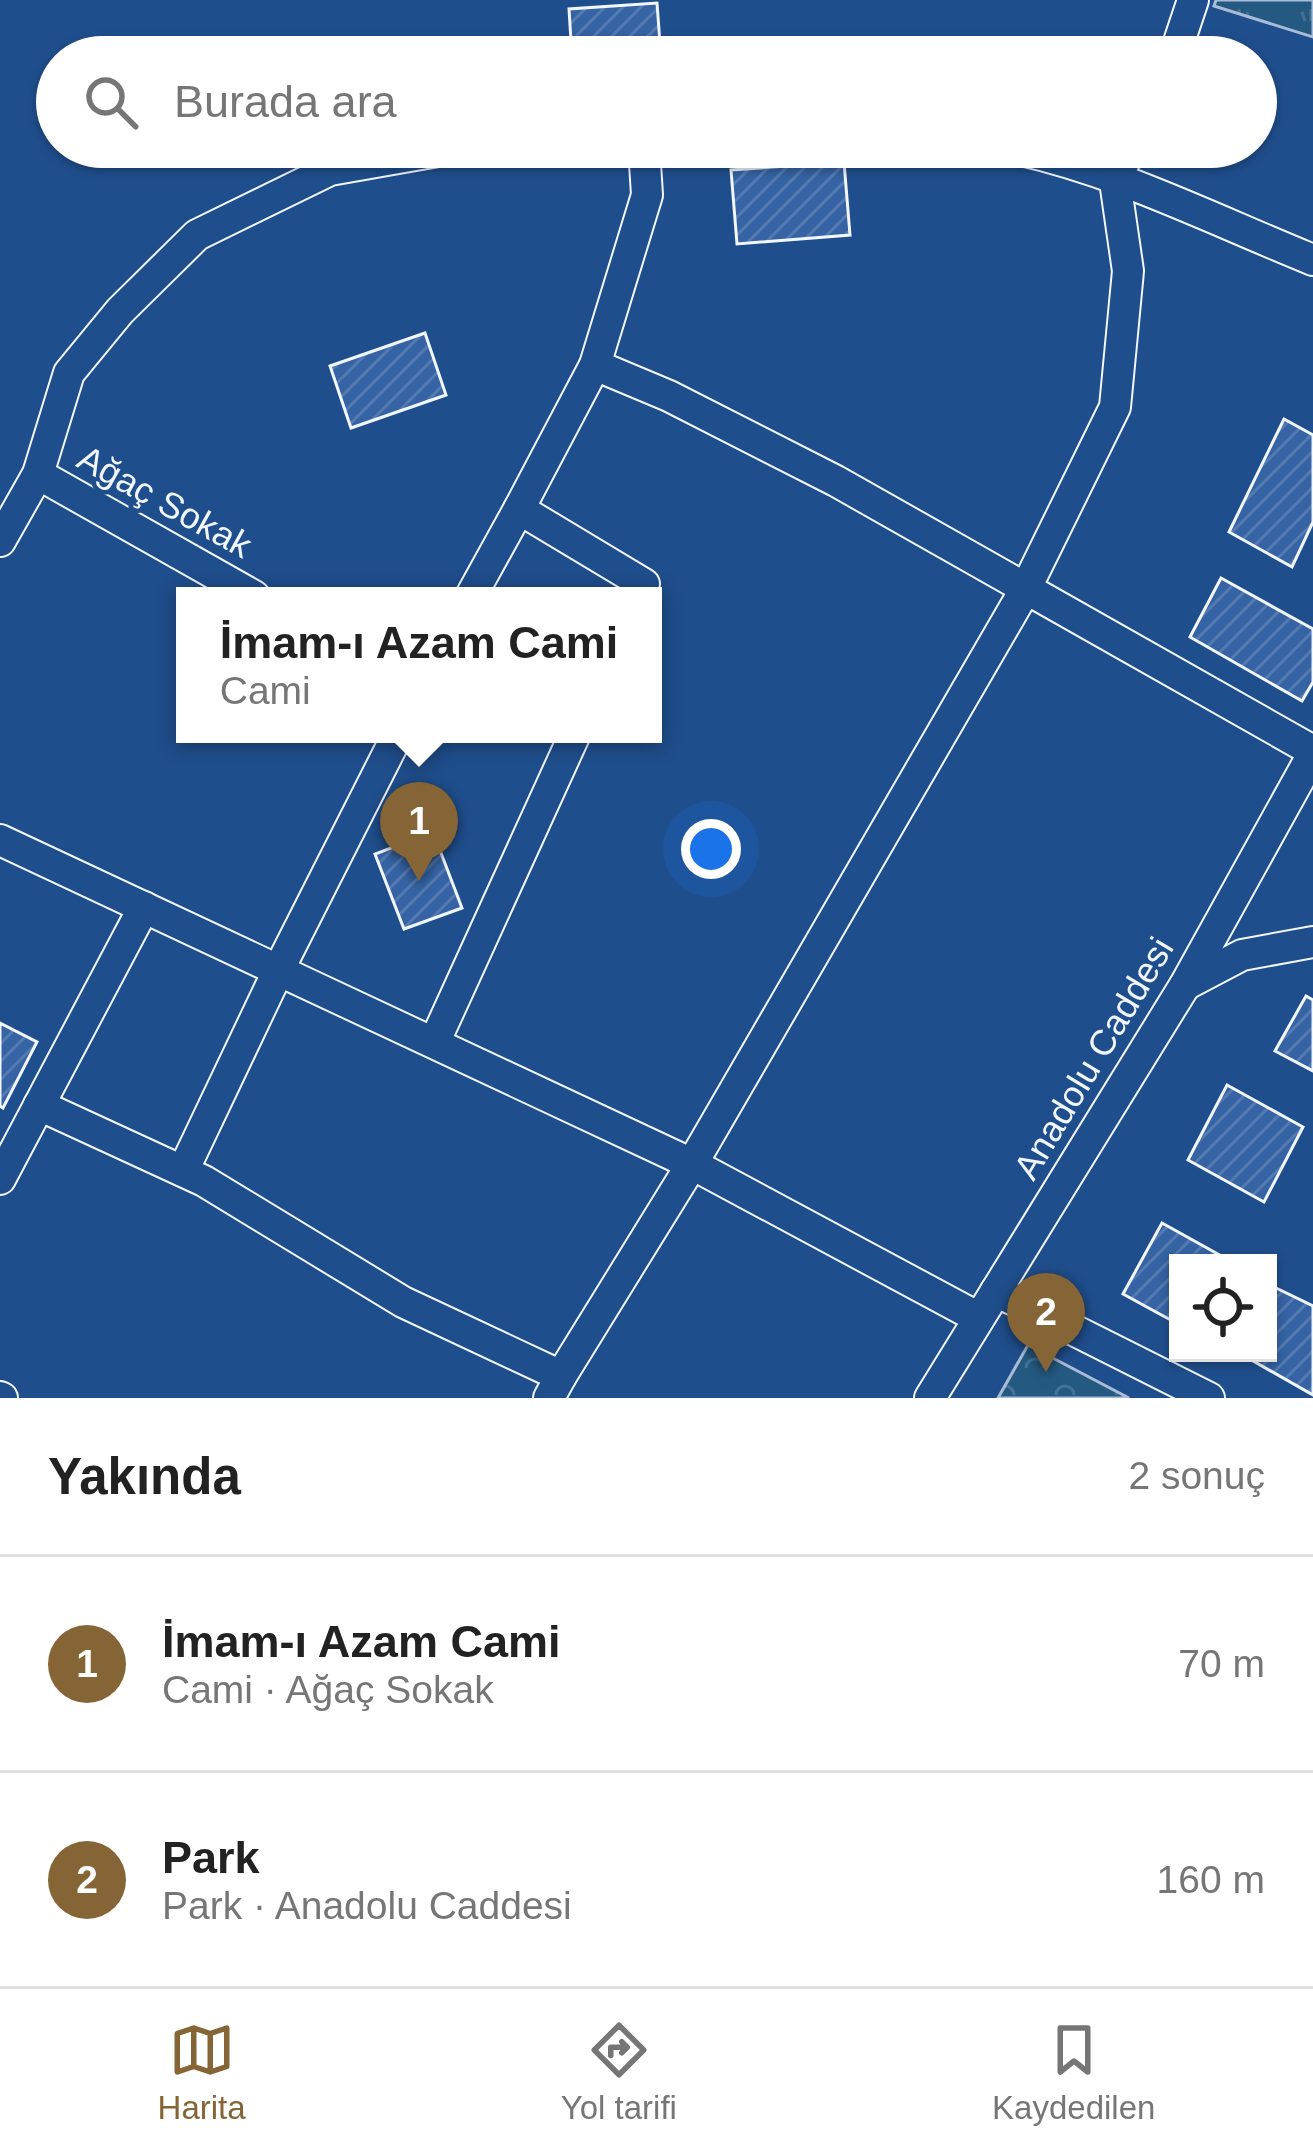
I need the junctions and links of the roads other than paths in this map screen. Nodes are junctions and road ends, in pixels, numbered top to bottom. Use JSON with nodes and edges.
{"nodes":[{"id":1,"x":1193,"y":0,"type":"edge"},
{"id":2,"x":1181,"y":36,"type":"edge"},
{"id":3,"x":340,"y":168,"type":"edge"},
{"id":4,"x":646,"y":168,"type":"edge"},
{"id":5,"x":1078,"y":168,"type":"edge"},
{"id":6,"x":1121,"y":168,"type":"edge"},
{"id":7,"x":1115,"y":181,"type":"junction"},
{"id":8,"x":1313,"y":260,"type":"edge"},
{"id":9,"x":595,"y":365,"type":"junction"},
{"id":10,"x":38,"y":474,"type":"junction"},
{"id":11,"x":519,"y":509,"type":"junction"},
{"id":12,"x":0,"y":541,"type":"edge"},
{"id":13,"x":238,"y":587,"type":"edge"},
{"id":14,"x":476,"y":587,"type":"edge"},
{"id":15,"x":642,"y":587,"type":"edge"},
{"id":16,"x":1025,"y":590,"type":"junction"},
{"id":17,"x":393,"y":743,"type":"edge"},
{"id":18,"x":571,"y":743,"type":"edge"},
{"id":19,"x":1313,"y":752,"type":"edge"},
{"id":20,"x":0,"y":839,"type":"edge"},
{"id":21,"x":144,"y":907,"type":"junction"},
{"id":22,"x":1313,"y":942,"type":"edge"},
{"id":23,"x":279,"y":969,"type":"junction"},
{"id":24,"x":1185,"y":985,"type":"junction"},
{"id":25,"x":435,"y":1042,"type":"junction"},
{"id":26,"x":39,"y":1105,"type":"junction"},
{"id":27,"x":692,"y":1164,"type":"junction"},
{"id":28,"x":183,"y":1172,"type":"junction"},
{"id":29,"x":0,"y":1179,"type":"edge"},
{"id":30,"x":996,"y":1291,"type":"junction"},
{"id":31,"x":979,"y":1318,"type":"junction"},
{"id":32,"x":555,"y":1387,"type":"edge"},
{"id":33,"x":930,"y":1398,"type":"edge"},
{"id":34,"x":1209,"y":1398,"type":"edge"}],
"edges":[{"from":1,"to":2,"type":"street"},
{"from":3,"to":10,"type":"street"},
{"from":4,"to":9,"type":"street"},
{"from":5,"to":7,"type":"street"},
{"from":6,"to":7,"type":"street"},
{"from":7,"to":8,"type":"street"},
{"from":7,"to":16,"type":"street"},
{"from":9,"to":11,"type":"street"},
{"from":9,"to":16,"type":"street"},
{"from":10,"to":12,"type":"street"},
{"from":10,"to":13,"type":"street","name":"Ağaç Sokak"},
{"from":11,"to":14,"type":"street"},
{"from":11,"to":15,"type":"street"},
{"from":16,"to":19,"type":"street"},
{"from":16,"to":27,"type":"street"},
{"from":17,"to":23,"type":"street"},
{"from":18,"to":25,"type":"street"},
{"from":19,"to":24,"type":"street","name":"Anadolu Caddesi"},
{"from":20,"to":21,"type":"street"},
{"from":21,"to":23,"type":"street"},
{"from":21,"to":26,"type":"street"},
{"from":22,"to":24,"type":"street"},
{"from":23,"to":25,"type":"street"},
{"from":23,"to":28,"type":"street"},
{"from":24,"to":30,"type":"street","name":"Anadolu Caddesi"},
{"from":25,"to":27,"type":"street"},
{"from":26,"to":28,"type":"street"},
{"from":26,"to":29,"type":"street"},
{"from":27,"to":31,"type":"street"},
{"from":27,"to":32,"type":"street"},
{"from":28,"to":32,"type":"street"},
{"from":30,"to":31,"type":"street","name":"Anadolu Caddesi"},
{"from":30,"to":34,"type":"street"},
{"from":31,"to":33,"type":"street","name":"Anadolu Caddesi"}]}
